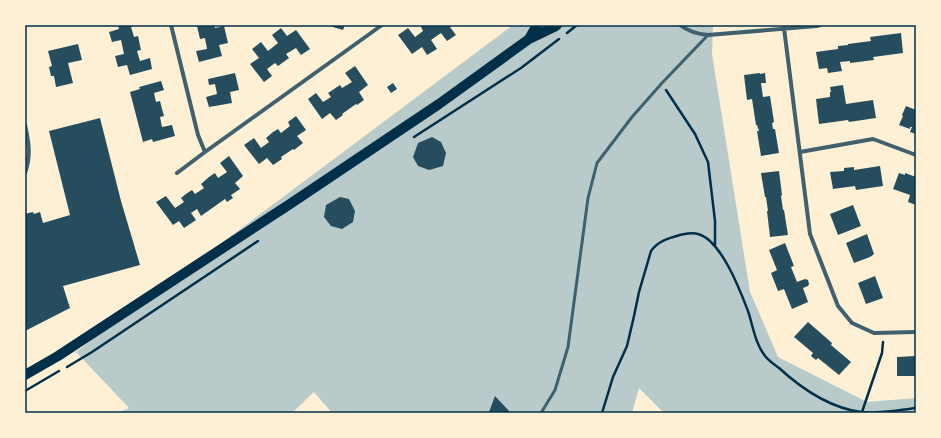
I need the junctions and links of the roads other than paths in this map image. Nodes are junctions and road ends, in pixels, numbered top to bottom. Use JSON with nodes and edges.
{"nodes":[{"id":1,"x":171,"y":25,"type":"edge"},
{"id":2,"x":382,"y":25,"type":"edge"},
{"id":3,"x":537,"y":25,"type":"edge"},
{"id":4,"x":556,"y":25,"type":"edge"},
{"id":5,"x":680,"y":25,"type":"edge"},
{"id":6,"x":820,"y":25,"type":"edge"},
{"id":7,"x":784,"y":28,"type":"junction"},
{"id":8,"x":708,"y":35,"type":"junction"},
{"id":9,"x":530,"y":39,"type":"junction"},
{"id":10,"x":25,"y":125,"type":"edge"},
{"id":11,"x":204,"y":152,"type":"junction"},
{"id":12,"x":800,"y":152,"type":"junction"},
{"id":13,"x":916,"y":155,"type":"edge"},
{"id":14,"x":177,"y":173,"type":"dead end"},
{"id":15,"x":25,"y":174,"type":"edge"},
{"id":16,"x":916,"y":332,"type":"edge"},
{"id":17,"x":25,"y":375,"type":"edge"},
{"id":18,"x":541,"y":413,"type":"edge"}],
"edges":[{"from":1,"to":11,"type":"street"},
{"from":2,"to":11,"type":"street"},
{"from":3,"to":9,"type":"main road"},
{"from":4,"to":9,"type":"main road"},
{"from":5,"to":8,"type":"street"},
{"from":6,"to":7,"type":"street"},
{"from":7,"to":8,"type":"street"},
{"from":7,"to":12,"type":"street"},
{"from":8,"to":18,"type":"lane"},
{"from":9,"to":17,"type":"main road"},
{"from":10,"to":15,"type":"street"},
{"from":11,"to":14,"type":"street"},
{"from":12,"to":13,"type":"street"},
{"from":12,"to":16,"type":"street"}]}
